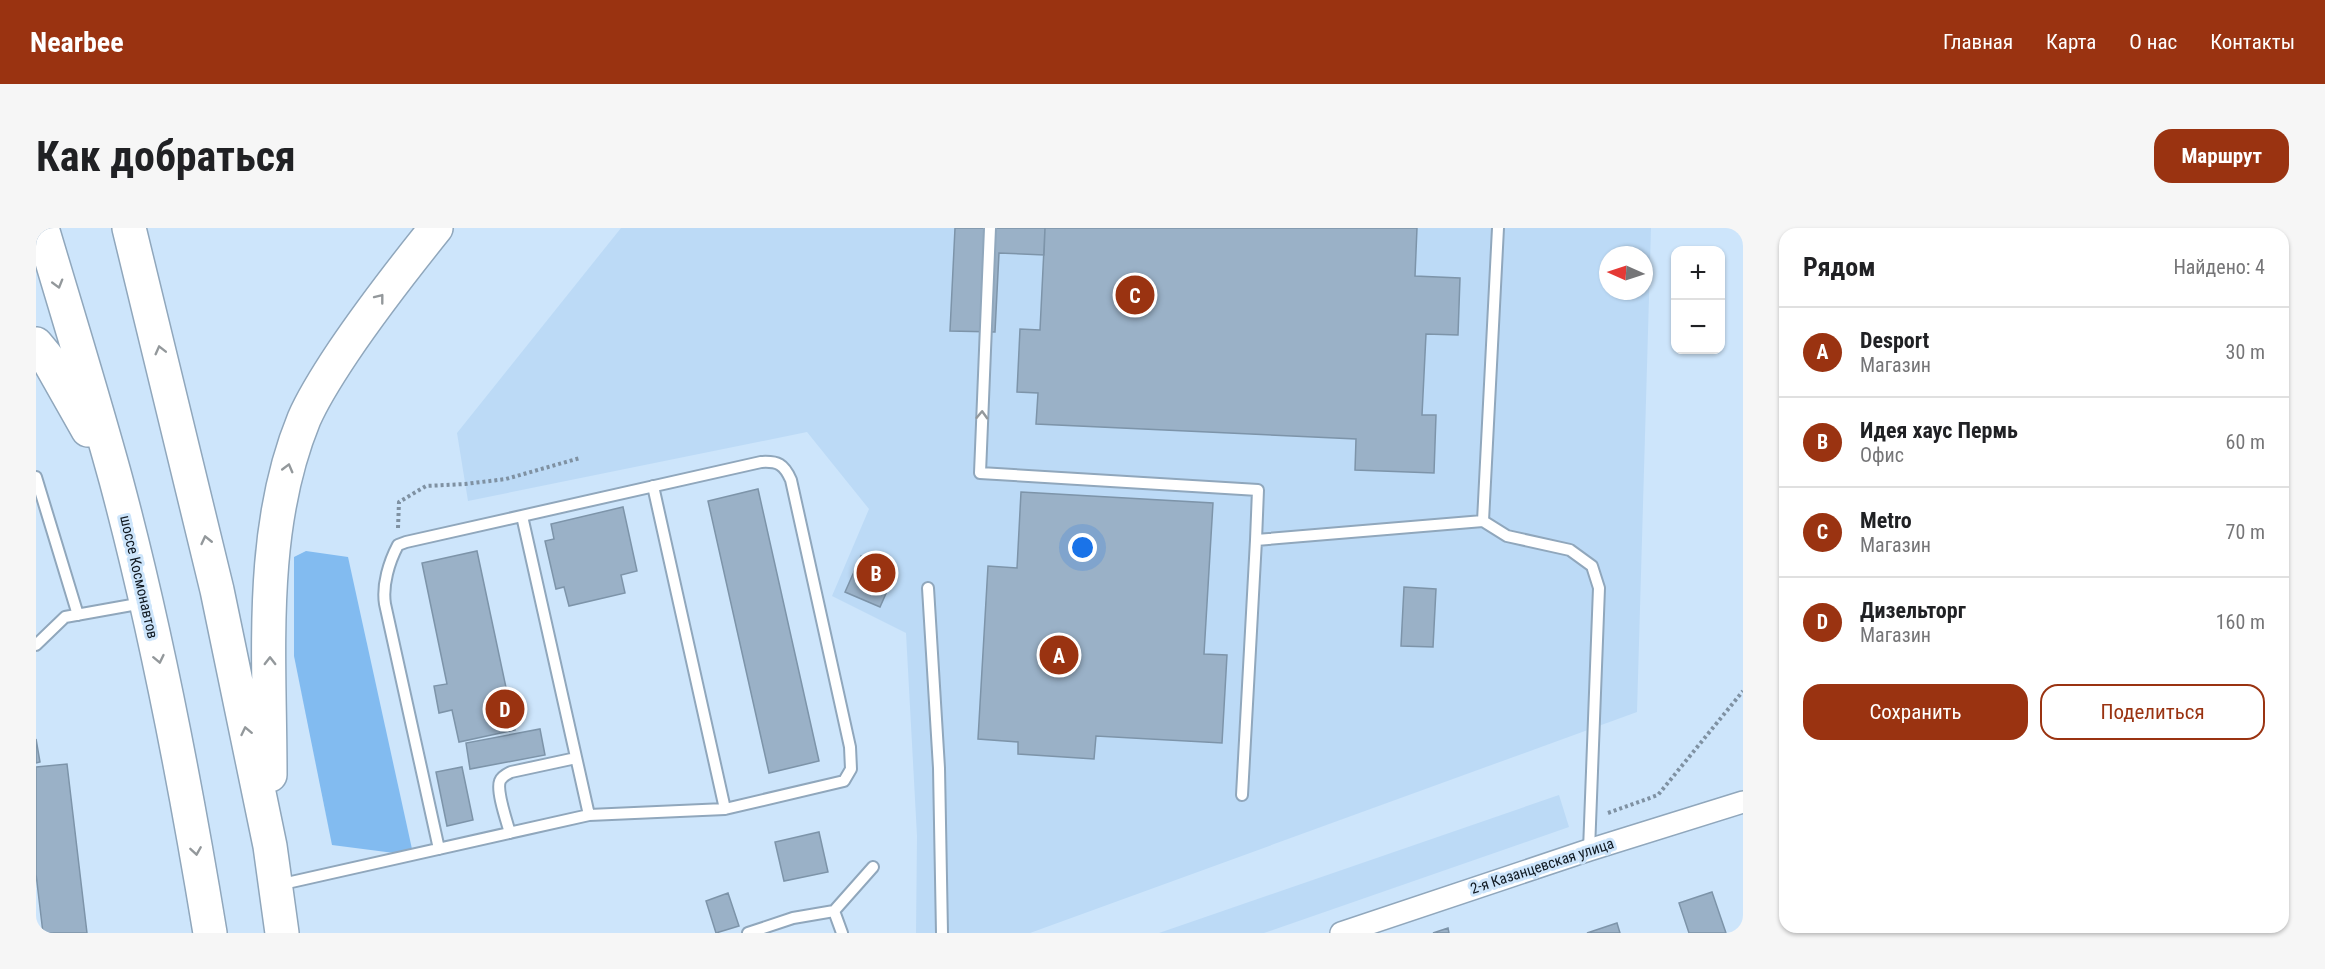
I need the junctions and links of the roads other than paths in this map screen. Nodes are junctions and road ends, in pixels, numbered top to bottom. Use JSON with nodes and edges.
{"nodes":[{"id":1,"x":42,"y":228,"type":"edge"},
{"id":2,"x":129,"y":228,"type":"edge"},
{"id":3,"x":436,"y":228,"type":"edge"},
{"id":4,"x":990,"y":228,"type":"edge"},
{"id":5,"x":1498,"y":228,"type":"edge"},
{"id":6,"x":36,"y":344,"type":"edge"},
{"id":7,"x":36,"y":477,"type":"edge"},
{"id":8,"x":116,"y":480,"type":"junction"},
{"id":9,"x":653,"y":486,"type":"junction"},
{"id":10,"x":522,"y":516,"type":"junction"},
{"id":11,"x":1483,"y":521,"type":"junction"},
{"id":12,"x":1256,"y":540,"type":"junction"},
{"id":13,"x":928,"y":588,"type":"dead end"},
{"id":14,"x":147,"y":603,"type":"junction"},
{"id":15,"x":78,"y":615,"type":"junction"},
{"id":16,"x":36,"y":645,"type":"edge"},
{"id":17,"x":576,"y":758,"type":"junction"},
{"id":18,"x":1242,"y":795,"type":"dead end"},
{"id":19,"x":1743,"y":802,"type":"edge"},
{"id":20,"x":725,"y":809,"type":"junction"},
{"id":21,"x":589,"y":815,"type":"junction"},
{"id":22,"x":510,"y":833,"type":"junction"},
{"id":23,"x":270,"y":846,"type":"junction"},
{"id":24,"x":439,"y":849,"type":"junction"},
{"id":25,"x":1589,"y":850,"type":"junction"},
{"id":26,"x":873,"y":867,"type":"dead end"},
{"id":27,"x":276,"y":885,"type":"junction"},
{"id":28,"x":834,"y":911,"type":"junction"},
{"id":29,"x":210,"y":933,"type":"edge"},
{"id":30,"x":282,"y":933,"type":"edge"},
{"id":31,"x":748,"y":933,"type":"edge"},
{"id":32,"x":842,"y":933,"type":"edge"},
{"id":33,"x":942,"y":933,"type":"edge"},
{"id":34,"x":1341,"y":933,"type":"edge"}],
"edges":[{"from":1,"to":8,"type":"main road","name":"шоссе Космонавтов","one_way":true},
{"from":23,"to":2,"type":"main road","one_way":true},
{"from":23,"to":3,"type":"main road","one_way":true},
{"from":12,"to":4,"type":"lane","one_way":true},
{"from":5,"to":11,"type":"lane"},
{"from":6,"to":8,"type":"main road"},
{"from":7,"to":15,"type":"lane"},
{"from":8,"to":14,"type":"main road","name":"шоссе Космонавтов"},
{"from":9,"to":10,"type":"lane"},
{"from":9,"to":20,"type":"lane"},
{"from":9,"to":20,"type":"lane"},
{"from":10,"to":17,"type":"lane"},
{"from":10,"to":24,"type":"lane"},
{"from":11,"to":12,"type":"lane"},
{"from":11,"to":25,"type":"lane"},
{"from":12,"to":18,"type":"lane"},
{"from":13,"to":33,"type":"lane"},
{"from":14,"to":15,"type":"lane"},
{"from":14,"to":29,"type":"main road","name":"шоссе Космонавтов","one_way":true},
{"from":15,"to":16,"type":"lane"},
{"from":17,"to":21,"type":"lane"},
{"from":17,"to":22,"type":"lane"},
{"from":19,"to":25,"type":"street","name":"2-я Казанцевская улица"},
{"from":20,"to":21,"type":"lane"},
{"from":21,"to":22,"type":"lane"},
{"from":22,"to":24,"type":"lane"},
{"from":23,"to":27,"type":"main road"},
{"from":24,"to":27,"type":"lane"},
{"from":25,"to":34,"type":"street","name":"2-я Казанцевская улица"},
{"from":26,"to":28,"type":"lane"},
{"from":27,"to":30,"type":"main road"},
{"from":28,"to":31,"type":"lane"},
{"from":28,"to":32,"type":"lane"}]}
